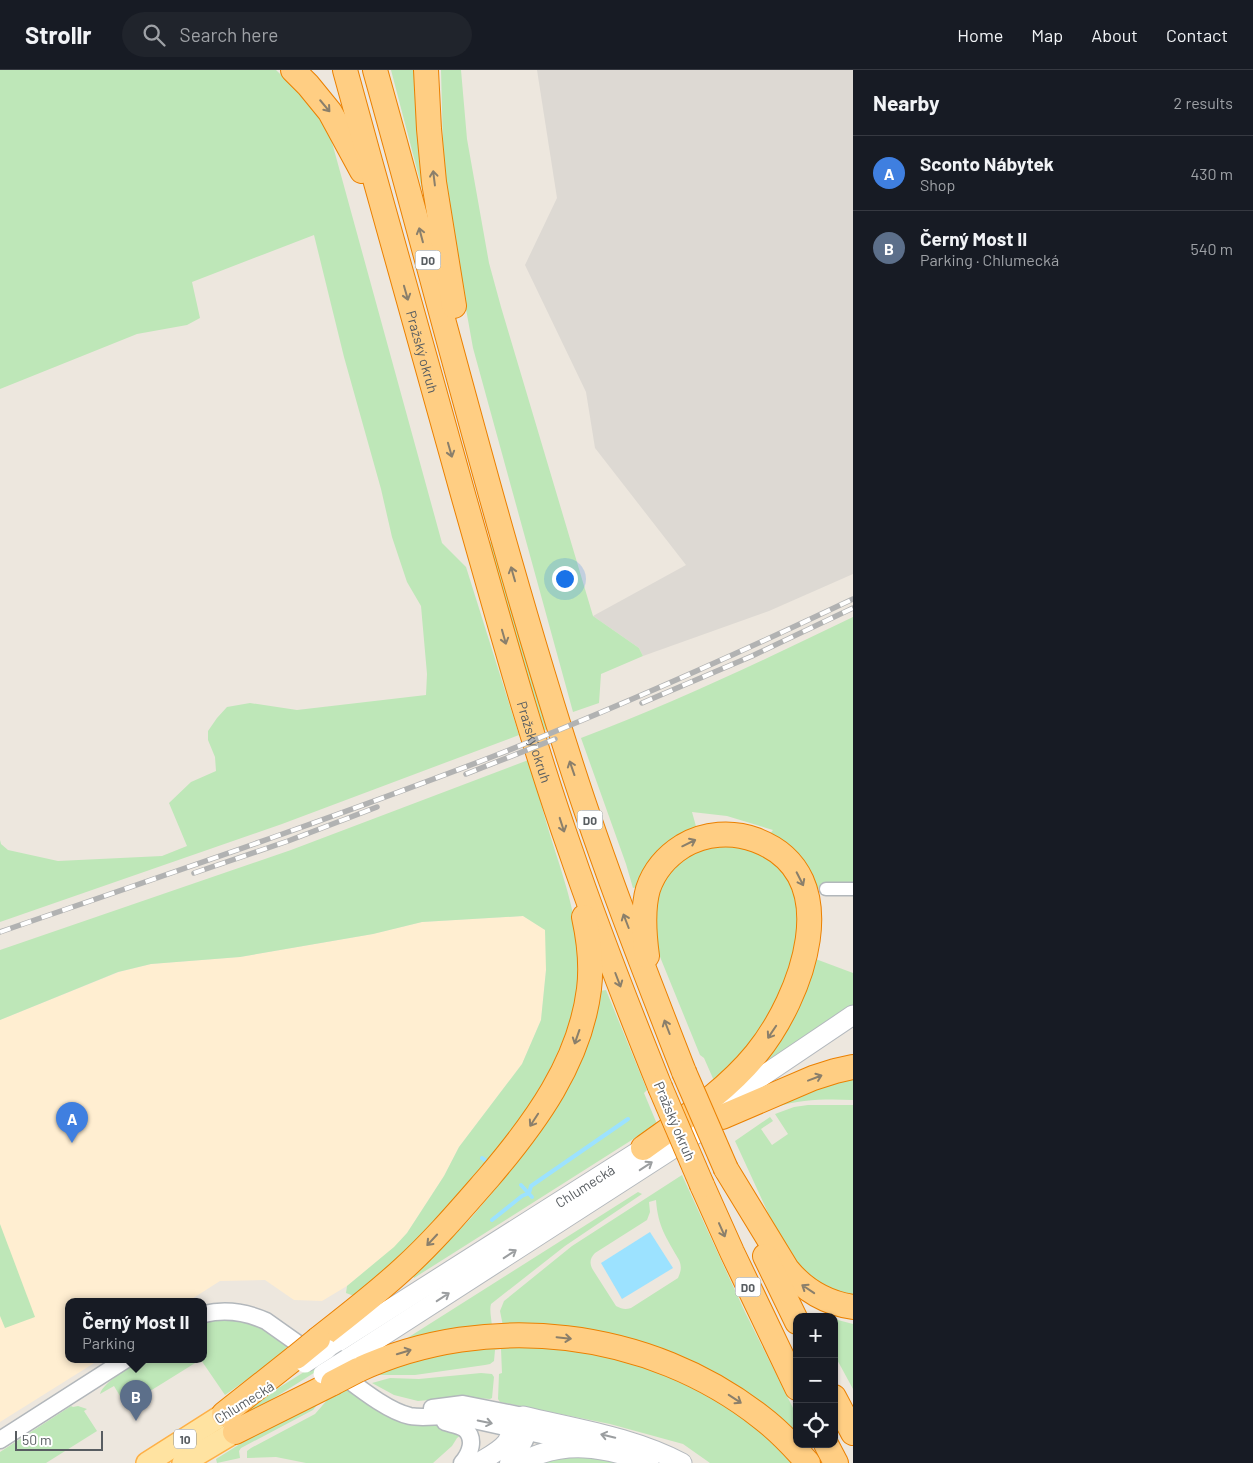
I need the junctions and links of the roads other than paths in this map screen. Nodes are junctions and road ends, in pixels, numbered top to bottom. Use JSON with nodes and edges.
{"nodes":[{"id":1,"x":292,"y":70,"type":"edge"},
{"id":2,"x":345,"y":70,"type":"edge"},
{"id":3,"x":375,"y":70,"type":"edge"},
{"id":4,"x":426,"y":70,"type":"edge"},
{"id":5,"x":393,"y":246,"type":"junction"},
{"id":6,"x":480,"y":451,"type":"junction"},
{"id":7,"x":571,"y":852,"type":"junction"},
{"id":8,"x":826,"y":889,"type":"dead end"},
{"id":9,"x":853,"y":889,"type":"edge"},
{"id":10,"x":650,"y":983,"type":"junction"},
{"id":11,"x":853,"y":1016,"type":"edge"},
{"id":12,"x":853,"y":1025,"type":"edge"},
{"id":13,"x":853,"y":1067,"type":"edge"},
{"id":14,"x":722,"y":1117,"type":"junction"},
{"id":15,"x":644,"y":1148,"type":"junction"},
{"id":16,"x":726,"y":1170,"type":"junction"},
{"id":17,"x":853,"y":1307,"type":"edge"},
{"id":18,"x":207,"y":1313,"type":"edge"},
{"id":19,"x":793,"y":1313,"type":"edge"},
{"id":20,"x":323,"y":1344,"type":"junction"},
{"id":21,"x":120,"y":1363,"type":"edge"},
{"id":22,"x":352,"y":1365,"type":"junction"},
{"id":23,"x":793,"y":1380,"type":"edge"},
{"id":24,"x":837,"y":1403,"type":"edge"},
{"id":25,"x":385,"y":1406,"type":"junction"},
{"id":26,"x":426,"y":1416,"type":"junction"},
{"id":27,"x":229,"y":1423,"type":"junction"},
{"id":28,"x":521,"y":1426,"type":"junction"},
{"id":29,"x":853,"y":1433,"type":"edge"},
{"id":30,"x":0,"y":1440,"type":"edge"},
{"id":31,"x":828,"y":1448,"type":"edge"},
{"id":32,"x":602,"y":1449,"type":"junction"},
{"id":33,"x":147,"y":1463,"type":"edge"},
{"id":34,"x":183,"y":1463,"type":"edge"},
{"id":35,"x":462,"y":1463,"type":"edge"},
{"id":36,"x":478,"y":1463,"type":"edge"},
{"id":37,"x":508,"y":1463,"type":"edge"},
{"id":38,"x":520,"y":1463,"type":"edge"},
{"id":39,"x":649,"y":1463,"type":"edge"},
{"id":40,"x":682,"y":1463,"type":"edge"},
{"id":41,"x":808,"y":1463,"type":"edge"},
{"id":42,"x":836,"y":1463,"type":"edge"}],
"edges":[{"from":1,"to":5,"type":"highway","one_way":true},
{"from":2,"to":5,"type":"highway","name":"Pražský okruh","number":"D0"},
{"from":6,"to":3,"type":"highway","name":"Pražský okruh","number":"D0","one_way":true},
{"from":6,"to":4,"type":"highway","one_way":true},
{"from":5,"to":7,"type":"highway","name":"Pražský okruh","number":"D0","one_way":true},
{"from":10,"to":6,"type":"highway","name":"Pražský okruh","number":"D0","one_way":true},
{"from":7,"to":20,"type":"highway","one_way":true},
{"from":7,"to":23,"type":"highway","name":"Pražský okruh","number":"D0","one_way":true,"bridge":true},
{"from":8,"to":9,"type":"street"},
{"from":10,"to":15,"type":"highway","one_way":true},
{"from":16,"to":10,"type":"highway","name":"Pražský okruh","number":"D0","one_way":true,"bridge":true},
{"from":11,"to":15,"type":"main road","name":"Chlumecká"},
{"from":12,"to":14,"type":"main road","name":"Chlumecká"},
{"from":14,"to":13,"type":"highway","one_way":true},
{"from":22,"to":14,"type":"main road","name":"Chlumecká","one_way":true},
{"from":15,"to":20,"type":"main road","name":"Chlumecká"},
{"from":17,"to":16,"type":"highway","one_way":true},
{"from":16,"to":19,"type":"highway","name":"Pražský okruh","number":"D0"},
{"from":18,"to":25,"type":"street"},
{"from":20,"to":27,"type":"highway","bridge":true},
{"from":21,"to":30,"type":"street"},
{"from":22,"to":27,"type":"highway","bridge":true},
{"from":22,"to":41,"type":"highway","one_way":true},
{"from":24,"to":29,"type":"highway"},
{"from":25,"to":26,"type":"street"},
{"from":25,"to":28,"type":"street"},
{"from":26,"to":28,"type":"street","one_way":true},
{"from":26,"to":35,"type":"street"},
{"from":27,"to":33,"type":"main road","name":"Chlumecká","number":"10"},
{"from":27,"to":34,"type":"main road","name":"Chlumecká","number":"10"},
{"from":28,"to":32,"type":"street"},
{"from":28,"to":36,"type":"main road"},
{"from":28,"to":37,"type":"street"},
{"from":40,"to":28,"type":"main road","one_way":true},
{"from":31,"to":42,"type":"highway"},
{"from":32,"to":38,"type":"main road"},
{"from":32,"to":39,"type":"main road"}]}
